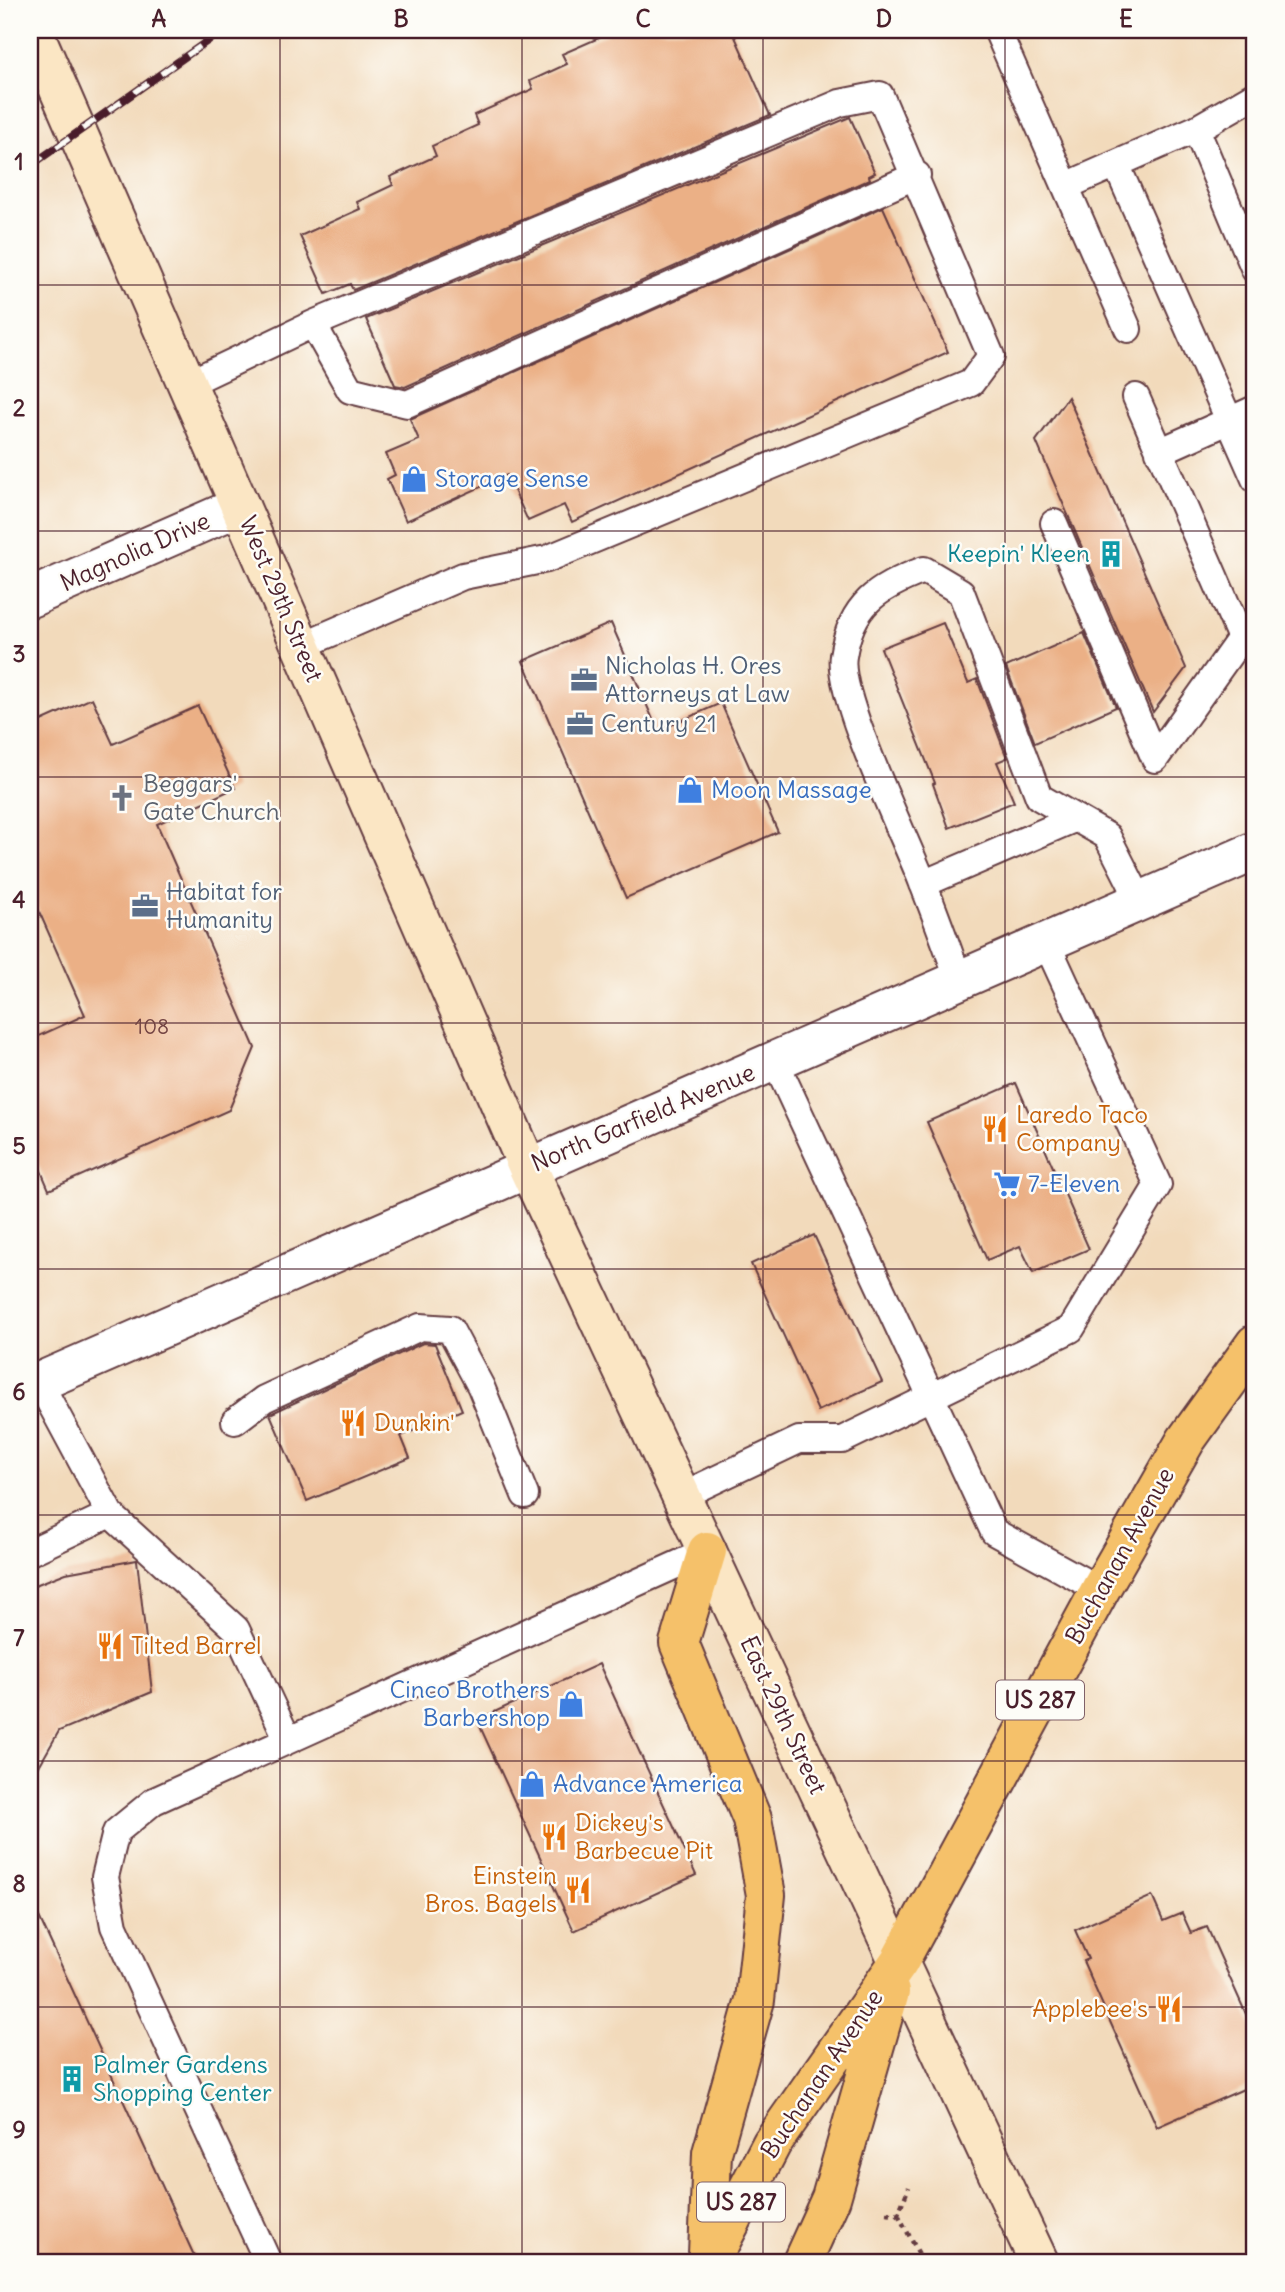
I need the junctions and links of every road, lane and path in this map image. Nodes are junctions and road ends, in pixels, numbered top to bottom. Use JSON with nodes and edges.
{"nodes":[{"id":1,"x":997,"y":30,"type":"edge"},
{"id":2,"x":32,"y":31,"type":"edge"},
{"id":3,"x":1255,"y":95,"type":"edge"},
{"id":4,"x":1196,"y":129,"type":"junction"},
{"id":5,"x":1116,"y":164,"type":"junction"},
{"id":6,"x":917,"y":175,"type":"junction"},
{"id":7,"x":1066,"y":186,"type":"junction"},
{"id":8,"x":1255,"y":271,"type":"edge"},
{"id":9,"x":313,"y":324,"type":"junction"},
{"id":10,"x":1128,"y":329,"type":"dead end"},
{"id":11,"x":187,"y":384,"type":"junction"},
{"id":12,"x":1136,"y":397,"type":"dead end"},
{"id":13,"x":1255,"y":409,"type":"edge"},
{"id":14,"x":1229,"y":421,"type":"junction"},
{"id":15,"x":1159,"y":452,"type":"junction"},
{"id":16,"x":1255,"y":479,"type":"edge"},
{"id":17,"x":240,"y":506,"type":"junction"},
{"id":18,"x":1054,"y":523,"type":"dead end"},
{"id":19,"x":30,"y":598,"type":"edge"},
{"id":20,"x":1248,"y":635,"type":"edge"},
{"id":21,"x":301,"y":646,"type":"junction"},
{"id":22,"x":1076,"y":818,"type":"junction"},
{"id":23,"x":1255,"y":851,"type":"edge"},
{"id":24,"x":923,"y":884,"type":"junction"},
{"id":25,"x":1140,"y":901,"type":"junction"},
{"id":26,"x":1046,"y":942,"type":"junction"},
{"id":27,"x":959,"y":980,"type":"junction"},
{"id":28,"x":775,"y":1061,"type":"junction"},
{"id":29,"x":528,"y":1168,"type":"junction"},
{"id":30,"x":1255,"y":1344,"type":"edge"},
{"id":31,"x":33,"y":1376,"type":"edge"},
{"id":32,"x":931,"y":1397,"type":"junction"},
{"id":33,"x":235,"y":1421,"type":"dead end"},
{"id":34,"x":525,"y":1495,"type":"dead end"},
{"id":35,"x":681,"y":1496,"type":"junction"},
{"id":36,"x":110,"y":1514,"type":"junction"},
{"id":37,"x":707,"y":1551,"type":"junction"},
{"id":38,"x":30,"y":1552,"type":"edge"},
{"id":39,"x":1100,"y":1590,"type":"junction"},
{"id":40,"x":288,"y":1740,"type":"junction"},
{"id":41,"x":899,"y":1962,"type":"junction"},
{"id":42,"x":909,"y":2187,"type":"dead end"},
{"id":43,"x":886,"y":2213,"type":"dead end"},
{"id":44,"x":898,"y":2214,"type":"junction"},
{"id":45,"x":268,"y":2262,"type":"edge"},
{"id":46,"x":709,"y":2262,"type":"edge"},
{"id":47,"x":802,"y":2262,"type":"edge"},
{"id":48,"x":923,"y":2262,"type":"edge"},
{"id":49,"x":1039,"y":2262,"type":"edge"}],
"edges":[{"from":1,"to":7,"type":"lane"},
{"from":2,"to":11,"type":"main road","name":"West 29th Street"},
{"from":3,"to":4,"type":"lane"},
{"from":4,"to":5,"type":"lane"},
{"from":4,"to":8,"type":"lane"},
{"from":5,"to":7,"type":"lane"},
{"from":5,"to":14,"type":"lane"},
{"from":6,"to":9,"type":"lane"},
{"from":6,"to":9,"type":"lane"},
{"from":6,"to":21,"type":"lane"},
{"from":7,"to":10,"type":"lane"},
{"from":9,"to":11,"type":"lane"},
{"from":11,"to":17,"type":"main road","name":"West 29th Street"},
{"from":12,"to":15,"type":"lane"},
{"from":13,"to":14,"type":"lane"},
{"from":14,"to":15,"type":"lane"},
{"from":14,"to":16,"type":"lane"},
{"from":15,"to":20,"type":"lane"},
{"from":17,"to":19,"type":"street","name":"Magnolia Drive"},
{"from":17,"to":21,"type":"main road","name":"West 29th Street"},
{"from":18,"to":20,"type":"lane"},
{"from":21,"to":29,"type":"main road","name":"West 29th Street"},
{"from":22,"to":24,"type":"lane"},
{"from":22,"to":24,"type":"lane"},
{"from":22,"to":25,"type":"lane"},
{"from":23,"to":25,"type":"street","name":"North Garfield Avenue"},
{"from":24,"to":27,"type":"lane"},
{"from":25,"to":26,"type":"street","name":"North Garfield Avenue"},
{"from":26,"to":27,"type":"street","name":"North Garfield Avenue"},
{"from":26,"to":32,"type":"lane"},
{"from":27,"to":28,"type":"street","name":"North Garfield Avenue"},
{"from":28,"to":29,"type":"street","name":"North Garfield Avenue"},
{"from":28,"to":32,"type":"lane"},
{"from":29,"to":31,"type":"street","name":"North Garfield Avenue"},
{"from":29,"to":35,"type":"main road","name":"East 29th Street"},
{"from":30,"to":39,"type":"highway","name":"Buchanan Avenue","number":"US 287"},
{"from":31,"to":36,"type":"lane"},
{"from":32,"to":35,"type":"lane"},
{"from":32,"to":39,"type":"lane"},
{"from":33,"to":34,"type":"lane"},
{"from":35,"to":37,"type":"main road","name":"East 29th Street"},
{"from":36,"to":38,"type":"lane"},
{"from":36,"to":40,"type":"lane"},
{"from":37,"to":40,"type":"lane"},
{"from":37,"to":41,"type":"main road","name":"East 29th Street"},
{"from":37,"to":46,"type":"highway"},
{"from":39,"to":41,"type":"highway","name":"Buchanan Avenue","number":"US 287"},
{"from":40,"to":45,"type":"lane"},
{"from":41,"to":46,"type":"highway","name":"Buchanan Avenue","number":"US 287"},
{"from":41,"to":47,"type":"highway","name":"Buchanan Avenue","number":"US 287"},
{"from":41,"to":49,"type":"main road","name":"East 29th Street"},
{"from":42,"to":44,"type":"path"},
{"from":43,"to":44,"type":"path"},
{"from":44,"to":48,"type":"path"}]}
